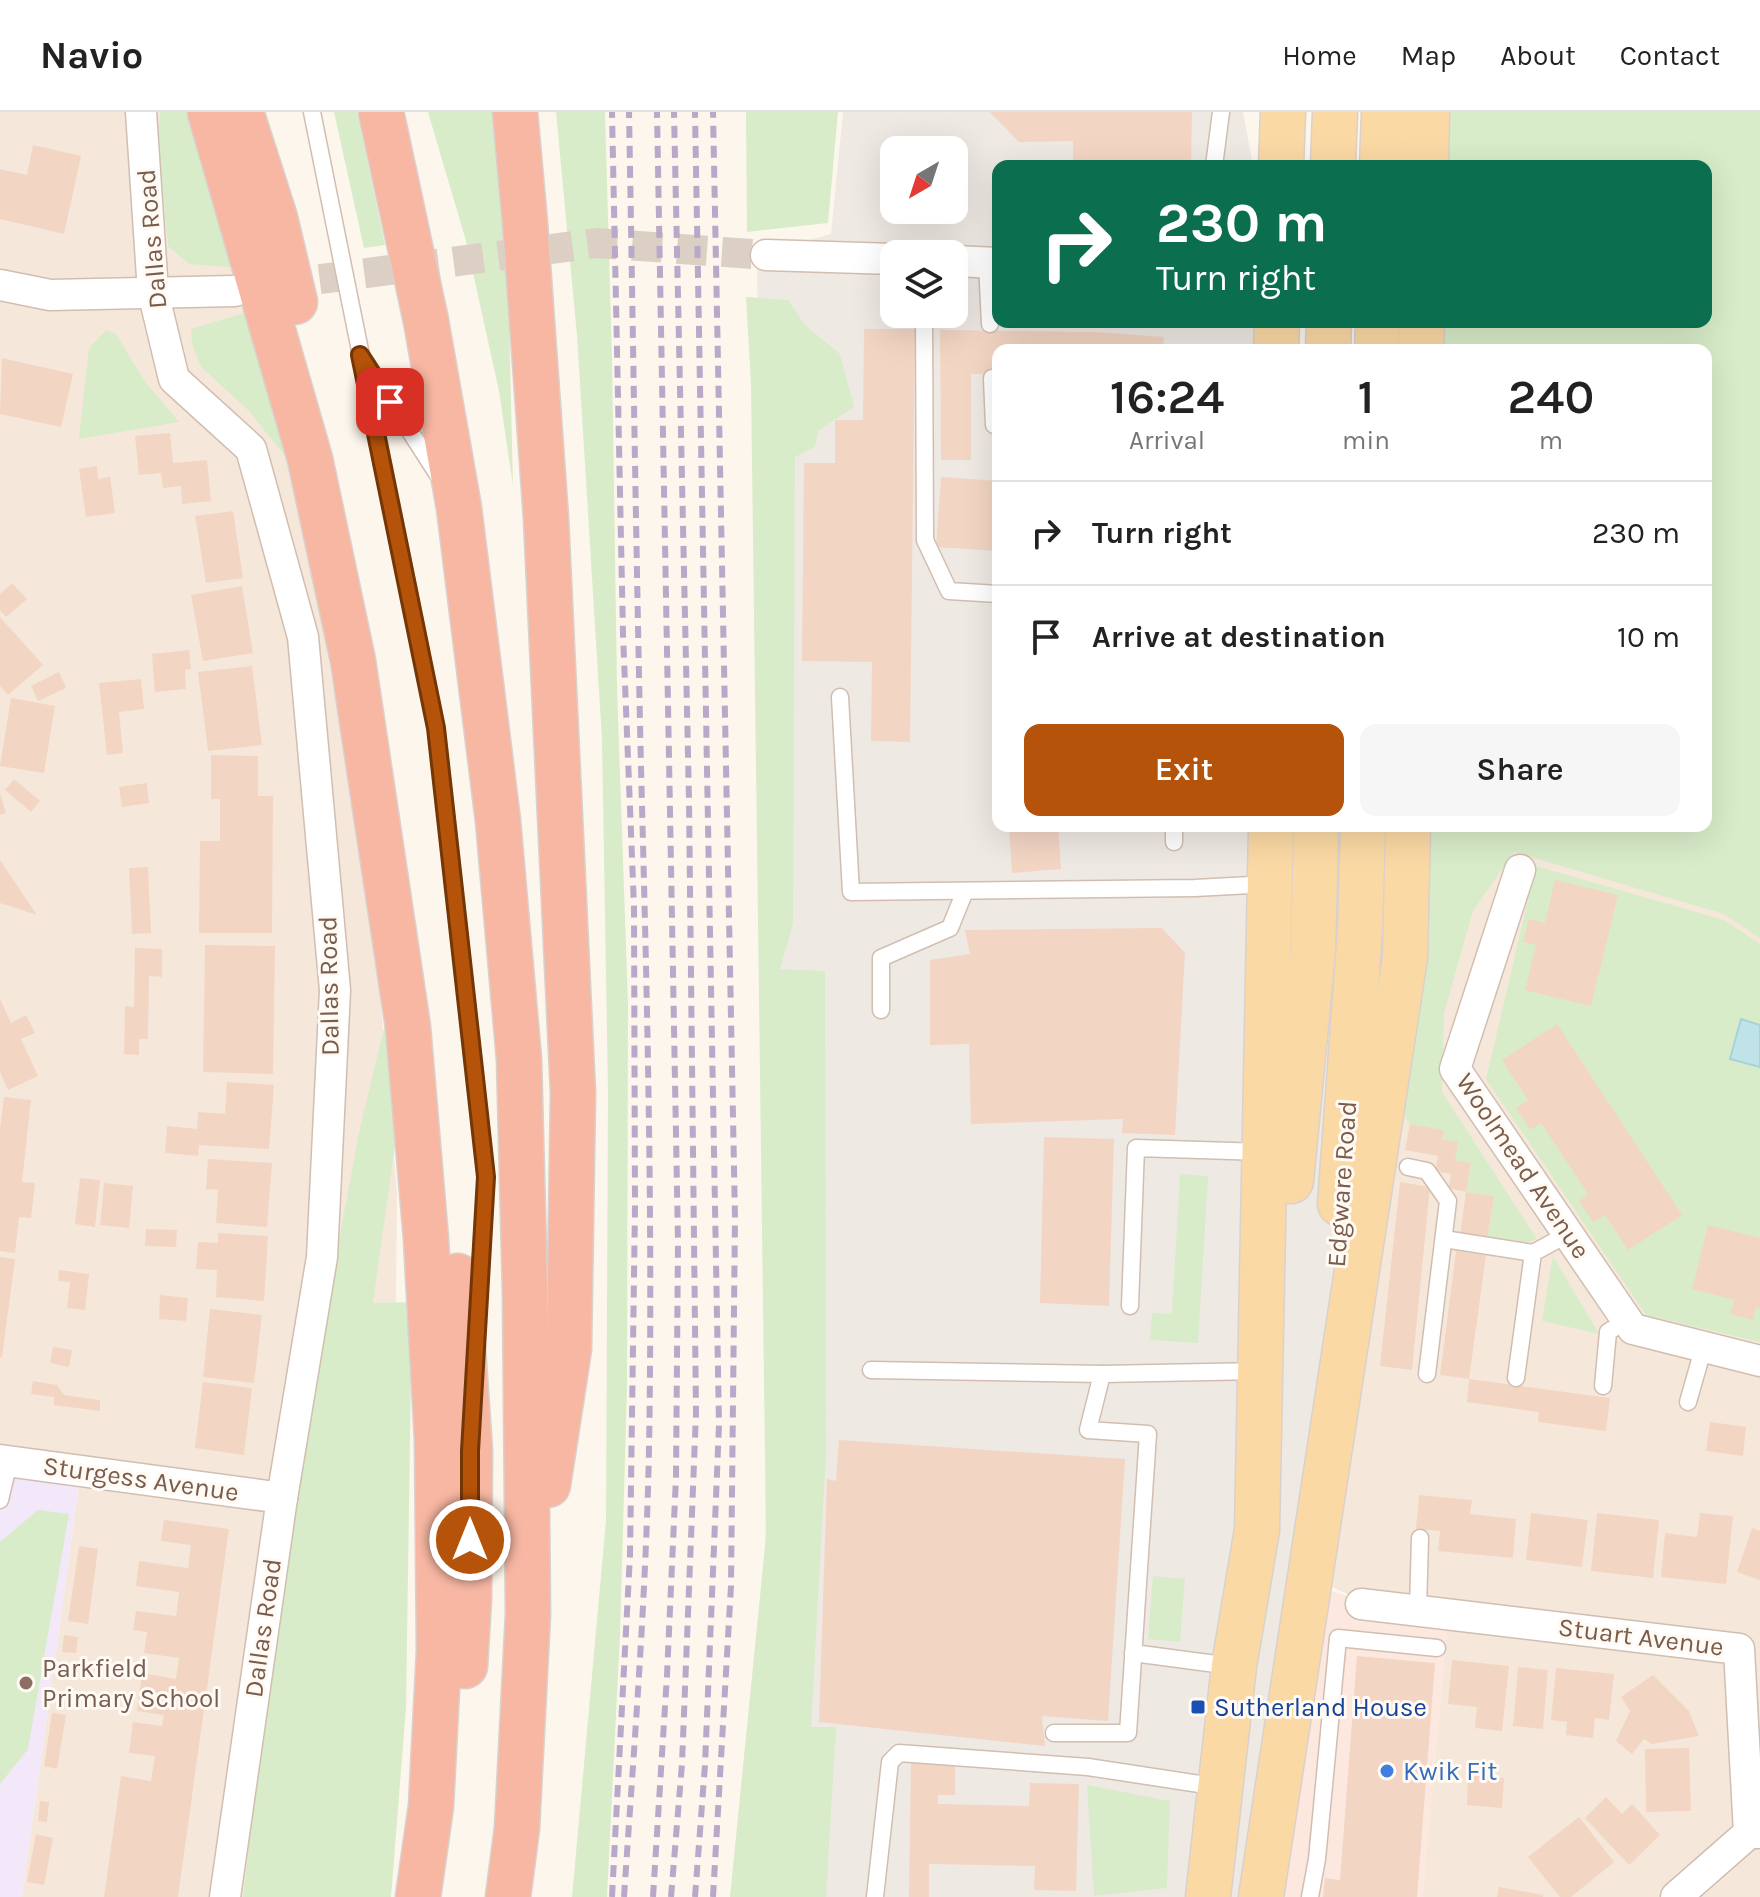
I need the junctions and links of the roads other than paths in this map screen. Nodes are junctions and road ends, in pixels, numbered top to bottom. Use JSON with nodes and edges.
{"nodes":[{"id":1,"x":141,"y":112,"type":"edge"},
{"id":2,"x":210,"y":112,"type":"edge"},
{"id":3,"x":241,"y":112,"type":"edge"},
{"id":4,"x":312,"y":112,"type":"edge"},
{"id":5,"x":381,"y":112,"type":"edge"},
{"id":6,"x":515,"y":112,"type":"edge"},
{"id":7,"x":1221,"y":112,"type":"edge"},
{"id":8,"x":1283,"y":112,"type":"edge"},
{"id":9,"x":1335,"y":112,"type":"edge"},
{"id":10,"x":1384,"y":112,"type":"edge"},
{"id":11,"x":1427,"y":112,"type":"edge"},
{"id":12,"x":1215,"y":160,"type":"edge"},
{"id":13,"x":1281,"y":160,"type":"edge"},
{"id":14,"x":1333,"y":160,"type":"edge"},
{"id":15,"x":1382,"y":160,"type":"edge"},
{"id":16,"x":1426,"y":160,"type":"edge"},
{"id":17,"x":766,"y":255,"type":"tunnel mouth"},
{"id":18,"x":880,"y":259,"type":"edge"},
{"id":19,"x":968,"y":262,"type":"edge"},
{"id":20,"x":992,"y":263,"type":"edge"},
{"id":21,"x":992,"y":283,"type":"edge"},
{"id":22,"x":0,"y":285,"type":"edge"},
{"id":23,"x":235,"y":291,"type":"dead end"},
{"id":24,"x":153,"y":292,"type":"junction"},
{"id":25,"x":990,"y":324,"type":"dead end"},
{"id":26,"x":924,"y":328,"type":"edge"},
{"id":27,"x":360,"y":355,"type":"junction"},
{"id":28,"x":459,"y":508,"type":"junction"},
{"id":29,"x":992,"y":594,"type":"edge"},
{"id":30,"x":840,"y":697,"type":"dead end"},
{"id":31,"x":1271,"y":832,"type":"edge"},
{"id":32,"x":1316,"y":832,"type":"edge"},
{"id":33,"x":1363,"y":832,"type":"edge"},
{"id":34,"x":1408,"y":832,"type":"edge"},
{"id":35,"x":1520,"y":870,"type":"dead end"},
{"id":36,"x":1271,"y":884,"type":"junction"},
{"id":37,"x":965,"y":891,"type":"junction"},
{"id":38,"x":881,"y":1010,"type":"dead end"},
{"id":39,"x":1265,"y":1152,"type":"junction"},
{"id":40,"x":1408,"y":1167,"type":"dead end"},
{"id":41,"x":1568,"y":1234,"type":"junction"},
{"id":42,"x":1444,"y":1239,"type":"junction"},
{"id":43,"x":1533,"y":1253,"type":"junction"},
{"id":44,"x":1130,"y":1306,"type":"dead end"},
{"id":45,"x":1627,"y":1320,"type":"junction"},
{"id":46,"x":1704,"y":1346,"type":"junction"},
{"id":47,"x":1760,"y":1361,"type":"edge"},
{"id":48,"x":871,"y":1370,"type":"dead end"},
{"id":49,"x":1261,"y":1371,"type":"junction"},
{"id":50,"x":1102,"y":1374,"type":"junction"},
{"id":51,"x":1427,"y":1374,"type":"dead end"},
{"id":52,"x":1516,"y":1378,"type":"dead end"},
{"id":53,"x":1603,"y":1386,"type":"dead end"},
{"id":54,"x":1688,"y":1402,"type":"dead end"},
{"id":55,"x":470,"y":1451,"type":"junction"},
{"id":56,"x":4,"y":1461,"type":"edge"},
{"id":57,"x":282,"y":1498,"type":"junction"},
{"id":58,"x":0,"y":1500,"type":"edge"},
{"id":59,"x":1257,"y":1530,"type":"junction"},
{"id":60,"x":1420,"y":1538,"type":"dead end"},
{"id":61,"x":1315,"y":1542,"type":"junction"},
{"id":62,"x":1372,"y":1604,"type":"joint"},
{"id":63,"x":1418,"y":1609,"type":"junction"},
{"id":64,"x":528,"y":1614,"type":"junction"},
{"id":65,"x":1379,"y":1642,"type":"junction"},
{"id":66,"x":1437,"y":1648,"type":"dead end"},
{"id":67,"x":1133,"y":1653,"type":"junction"},
{"id":68,"x":1234,"y":1666,"type":"junction"},
{"id":69,"x":1054,"y":1733,"type":"dead end"},
{"id":70,"x":1222,"y":1788,"type":"junction"},
{"id":71,"x":1755,"y":1833,"type":"edge"},
{"id":72,"x":225,"y":1897,"type":"edge"},
{"id":73,"x":418,"y":1897,"type":"edge"},
{"id":74,"x":446,"y":1897,"type":"edge"},
{"id":75,"x":508,"y":1897,"type":"edge"},
{"id":76,"x":875,"y":1897,"type":"edge"},
{"id":77,"x":1208,"y":1897,"type":"edge"},
{"id":78,"x":1261,"y":1897,"type":"edge"},
{"id":79,"x":1310,"y":1897,"type":"edge"},
{"id":80,"x":1676,"y":1897,"type":"edge"}],
"edges":[{"from":1,"to":24,"type":"street","name":"Dallas Road"},
{"from":2,"to":73,"type":"highway"},
{"from":3,"to":55,"type":"highway"},
{"from":4,"to":27,"type":"lane"},
{"from":5,"to":28,"type":"highway"},
{"from":6,"to":64,"type":"highway"},
{"from":7,"to":12,"type":"lane"},
{"from":8,"to":13,"type":"main road"},
{"from":9,"to":14,"type":"main road"},
{"from":10,"to":15,"type":"main road"},
{"from":11,"to":16,"type":"main road"},
{"from":17,"to":18,"type":"street"},
{"from":19,"to":20,"type":"street"},
{"from":21,"to":25,"type":"lane"},
{"from":22,"to":24,"type":"street"},
{"from":23,"to":24,"type":"street"},
{"from":24,"to":57,"type":"street","name":"Dallas Road"},
{"from":26,"to":29,"type":"lane"},
{"from":27,"to":28,"type":"lane"},
{"from":27,"to":55,"type":"lane"},
{"from":28,"to":64,"type":"highway"},
{"from":30,"to":37,"type":"lane"},
{"from":31,"to":36,"type":"main road"},
{"from":32,"to":59,"type":"main road","name":"Edgware Road"},
{"from":33,"to":61,"type":"main road","name":"Edgware Road"},
{"from":34,"to":61,"type":"main road"},
{"from":35,"to":41,"type":"street","name":"Woolmead Avenue"},
{"from":36,"to":37,"type":"lane"},
{"from":36,"to":39,"type":"main road"},
{"from":37,"to":38,"type":"lane"},
{"from":39,"to":44,"type":"lane"},
{"from":39,"to":49,"type":"main road"},
{"from":40,"to":42,"type":"lane"},
{"from":41,"to":43,"type":"lane"},
{"from":41,"to":45,"type":"street","name":"Woolmead Avenue"},
{"from":42,"to":43,"type":"lane"},
{"from":42,"to":51,"type":"lane"},
{"from":43,"to":52,"type":"lane"},
{"from":45,"to":46,"type":"street"},
{"from":45,"to":53,"type":"lane"},
{"from":46,"to":47,"type":"street"},
{"from":46,"to":54,"type":"lane"},
{"from":48,"to":50,"type":"lane"},
{"from":49,"to":50,"type":"lane"},
{"from":49,"to":59,"type":"main road"},
{"from":50,"to":67,"type":"lane"},
{"from":55,"to":74,"type":"highway"},
{"from":56,"to":57,"type":"street","name":"Sturgess Avenue"},
{"from":56,"to":58,"type":"lane"},
{"from":57,"to":72,"type":"street","name":"Dallas Road"},
{"from":59,"to":68,"type":"main road"},
{"from":60,"to":63,"type":"lane"},
{"from":61,"to":78,"type":"main road"},
{"from":62,"to":63,"type":"street","name":"Stuart Avenue"},
{"from":62,"to":65,"type":"lane"},
{"from":63,"to":71,"type":"street","name":"Stuart Avenue"},
{"from":64,"to":75,"type":"highway"},
{"from":65,"to":66,"type":"lane"},
{"from":65,"to":79,"type":"lane"},
{"from":67,"to":68,"type":"lane"},
{"from":67,"to":69,"type":"lane"},
{"from":68,"to":70,"type":"main road"},
{"from":70,"to":76,"type":"lane"},
{"from":70,"to":77,"type":"main road"},
{"from":71,"to":80,"type":"street","name":"Stuart Avenue"}]}
